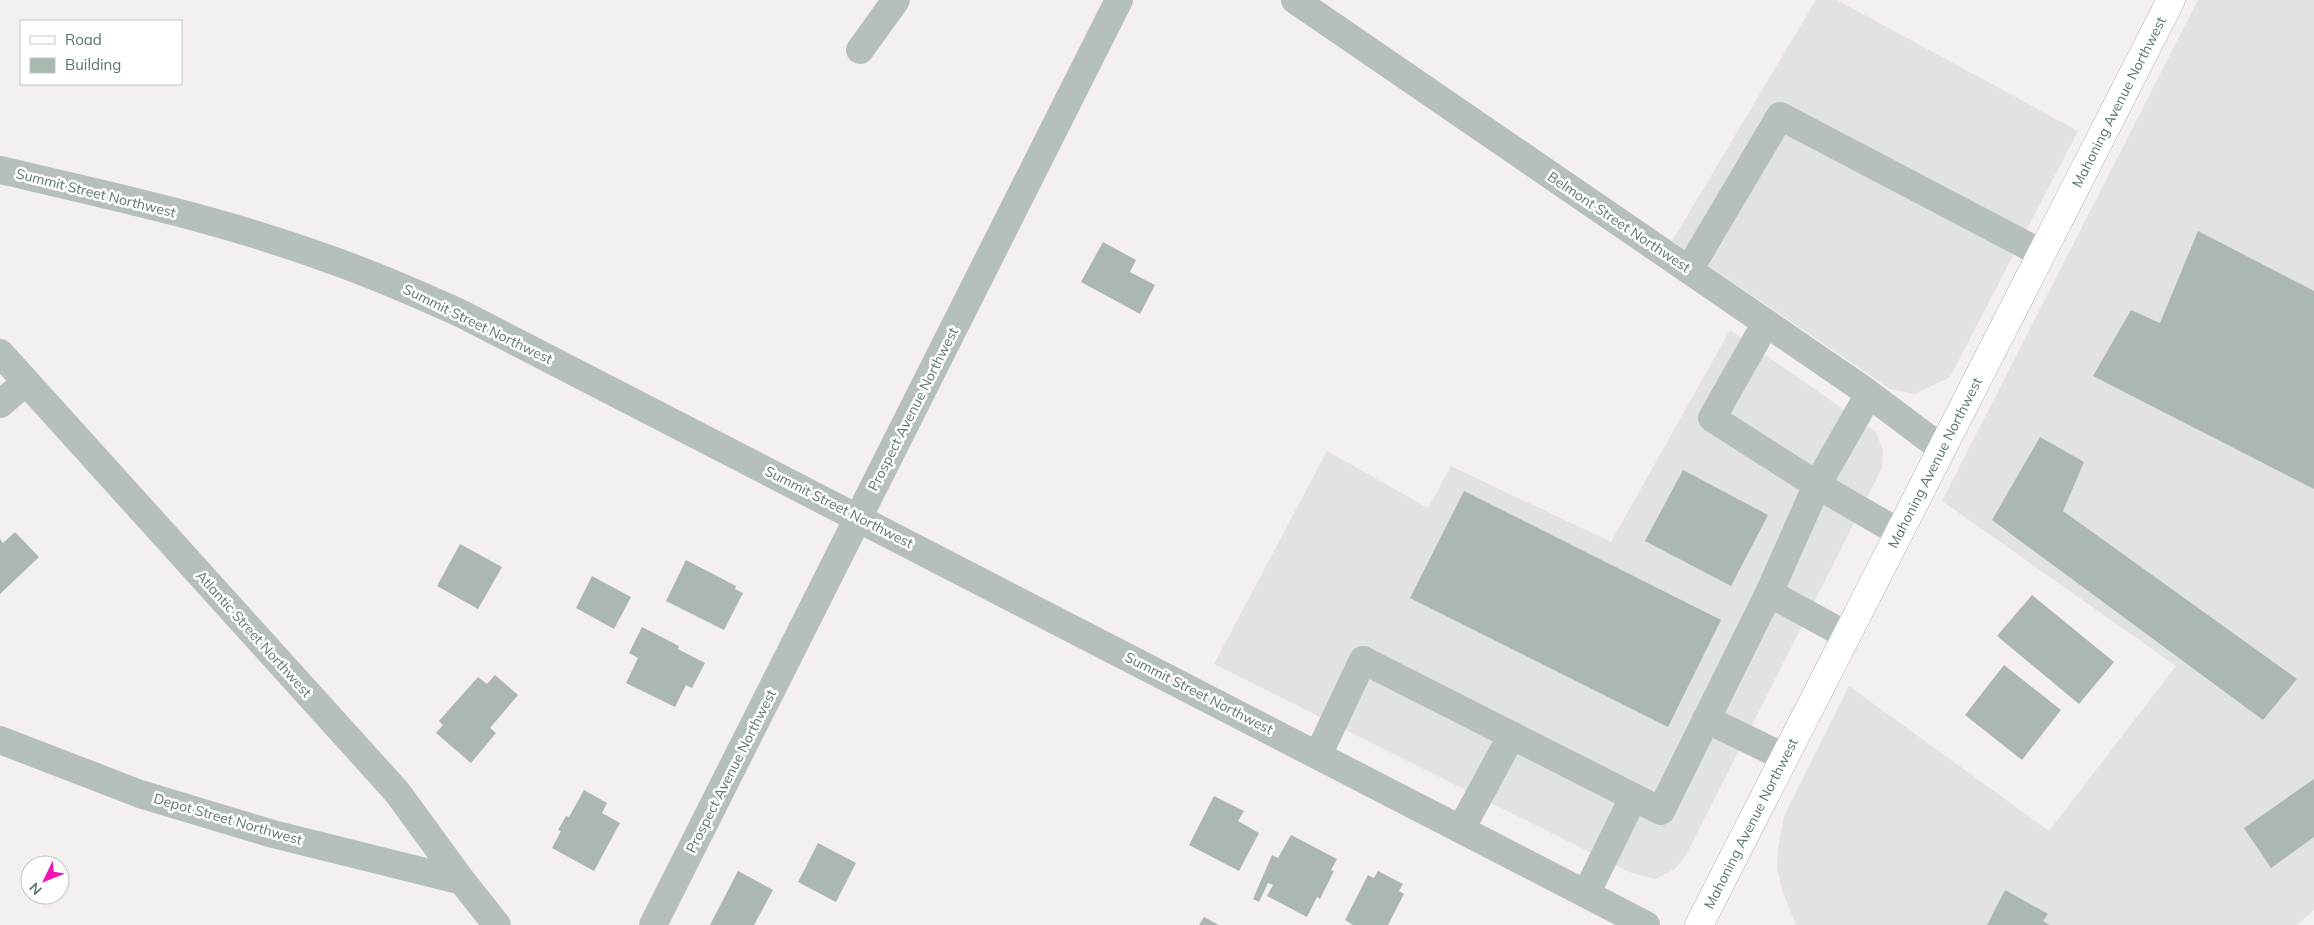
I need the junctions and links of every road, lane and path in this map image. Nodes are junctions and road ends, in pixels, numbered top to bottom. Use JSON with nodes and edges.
{"nodes":[{"id":1,"x":896,"y":0,"type":"edge"},
{"id":2,"x":1119,"y":0,"type":"edge"},
{"id":3,"x":1295,"y":0,"type":"edge"},
{"id":4,"x":2171,"y":0,"type":"edge"},
{"id":5,"x":860,"y":50,"type":"dead end"},
{"id":6,"x":0,"y":170,"type":"edge"},
{"id":7,"x":2041,"y":254,"type":"junction"},
{"id":8,"x":1689,"y":270,"type":"junction"},
{"id":9,"x":1766,"y":323,"type":"junction"},
{"id":10,"x":0,"y":353,"type":"edge"},
{"id":11,"x":26,"y":382,"type":"junction"},
{"id":12,"x":1869,"y":394,"type":"junction"},
{"id":13,"x":0,"y":404,"type":"edge"},
{"id":14,"x":1941,"y":448,"type":"junction"},
{"id":15,"x":1817,"y":485,"type":"junction"},
{"id":16,"x":859,"y":517,"type":"junction"},
{"id":17,"x":1898,"y":532,"type":"junction"},
{"id":18,"x":1769,"y":593,"type":"junction"},
{"id":19,"x":1846,"y":636,"type":"junction"},
{"id":20,"x":1706,"y":719,"type":"junction"},
{"id":21,"x":1512,"y":735,"type":"junction"},
{"id":22,"x":0,"y":740,"type":"edge"},
{"id":23,"x":1318,"y":755,"type":"junction"},
{"id":24,"x":1784,"y":758,"type":"junction"},
{"id":25,"x":1633,"y":798,"type":"junction"},
{"id":26,"x":1461,"y":830,"type":"junction"},
{"id":27,"x":462,"y":881,"type":"junction"},
{"id":28,"x":1586,"y":894,"type":"junction"},
{"id":29,"x":497,"y":925,"type":"edge"},
{"id":30,"x":654,"y":925,"type":"edge"},
{"id":31,"x":1646,"y":925,"type":"edge"},
{"id":32,"x":1699,"y":925,"type":"edge"}],
"edges":[{"from":1,"to":5,"type":"street"},
{"from":2,"to":16,"type":"street","name":"Prospect Avenue Northwest"},
{"from":3,"to":8,"type":"street","name":"Belmont Street Northwest"},
{"from":4,"to":7,"type":"main road","name":"Mahoning Avenue Northwest"},
{"from":6,"to":16,"type":"street","name":"Summit Street Northwest"},
{"from":7,"to":8,"type":"street"},
{"from":7,"to":14,"type":"main road","name":"Mahoning Avenue Northwest"},
{"from":8,"to":9,"type":"street","name":"Belmont Street Northwest"},
{"from":9,"to":12,"type":"street","name":"Belmont Street Northwest"},
{"from":9,"to":15,"type":"street"},
{"from":10,"to":11,"type":"street","name":"Atlantic Street Northwest"},
{"from":11,"to":13,"type":"street"},
{"from":11,"to":27,"type":"street","name":"Atlantic Street Northwest"},
{"from":12,"to":14,"type":"street","name":"Belmont Street Northwest"},
{"from":12,"to":15,"type":"street"},
{"from":14,"to":17,"type":"main road","name":"Mahoning Avenue Northwest"},
{"from":15,"to":17,"type":"street"},
{"from":15,"to":18,"type":"street"},
{"from":16,"to":23,"type":"street","name":"Summit Street Northwest"},
{"from":16,"to":30,"type":"street","name":"Prospect Avenue Northwest"},
{"from":17,"to":19,"type":"main road","name":"Mahoning Avenue Northwest"},
{"from":18,"to":19,"type":"street"},
{"from":18,"to":20,"type":"street"},
{"from":19,"to":24,"type":"main road","name":"Mahoning Avenue Northwest"},
{"from":20,"to":24,"type":"street"},
{"from":20,"to":25,"type":"street"},
{"from":21,"to":23,"type":"street"},
{"from":21,"to":25,"type":"street"},
{"from":21,"to":26,"type":"street"},
{"from":22,"to":27,"type":"street","name":"Depot Street Northwest"},
{"from":23,"to":26,"type":"street","name":"Summit Street Northwest"},
{"from":24,"to":32,"type":"main road","name":"Mahoning Avenue Northwest"},
{"from":25,"to":28,"type":"street"},
{"from":26,"to":28,"type":"street","name":"Summit Street Northwest"},
{"from":27,"to":29,"type":"street","name":"Atlantic Street Northwest"},
{"from":28,"to":31,"type":"street","name":"Summit Street Northwest"}]}
